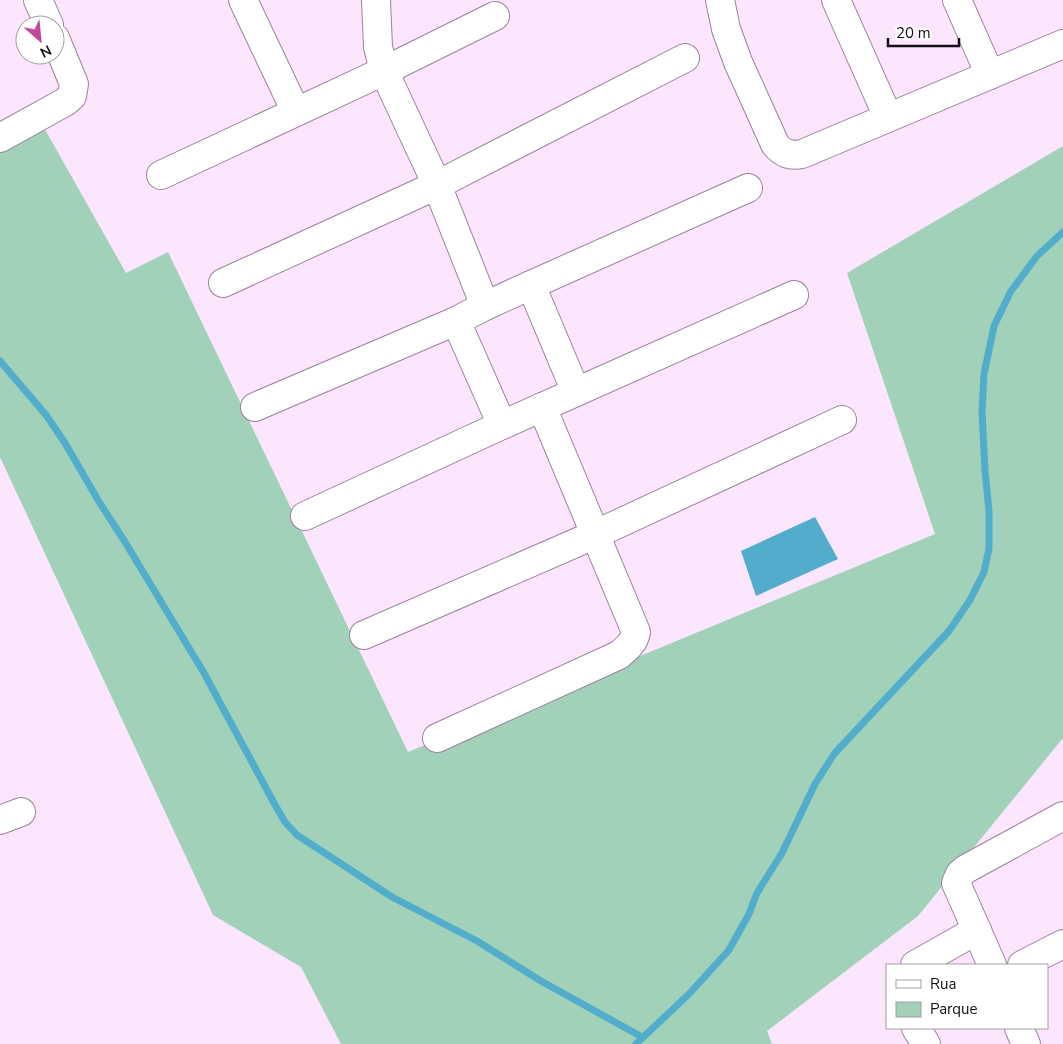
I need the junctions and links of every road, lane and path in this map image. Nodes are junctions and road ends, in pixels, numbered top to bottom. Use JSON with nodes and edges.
{"nodes":[{"id":1,"x":38,"y":0,"type":"edge"},
{"id":2,"x":243,"y":0,"type":"edge"},
{"id":3,"x":376,"y":0,"type":"edge"},
{"id":4,"x":720,"y":0,"type":"edge"},
{"id":5,"x":836,"y":0,"type":"edge"},
{"id":6,"x":957,"y":0,"type":"edge"},
{"id":7,"x":45,"y":15,"type":"edge"},
{"id":8,"x":495,"y":16,"type":"dead end"},
{"id":9,"x":1063,"y":44,"type":"edge"},
{"id":10,"x":685,"y":58,"type":"dead end"},
{"id":11,"x":65,"y":62,"type":"edge"},
{"id":12,"x":384,"y":71,"type":"junction"},
{"id":13,"x":990,"y":75,"type":"junction"},
{"id":14,"x":296,"y":112,"type":"junction"},
{"id":15,"x":888,"y":117,"type":"junction"},
{"id":16,"x":0,"y":138,"type":"edge"},
{"id":17,"x":161,"y":176,"type":"dead end"},
{"id":18,"x":437,"y":185,"type":"junction"},
{"id":19,"x":748,"y":188,"type":"dead end"},
{"id":20,"x":223,"y":284,"type":"dead end"},
{"id":21,"x":531,"y":285,"type":"junction"},
{"id":22,"x":794,"y":295,"type":"dead end"},
{"id":23,"x":485,"y":306,"type":"junction"},
{"id":24,"x":456,"y":321,"type":"junction"},
{"id":25,"x":576,"y":392,"type":"junction"},
{"id":26,"x":255,"y":406,"type":"dead end"},
{"id":27,"x":542,"y":408,"type":"junction"},
{"id":28,"x":842,"y":420,"type":"dead end"},
{"id":29,"x":502,"y":425,"type":"junction"},
{"id":30,"x":305,"y":516,"type":"dead end"},
{"id":31,"x":594,"y":535,"type":"junction"},
{"id":32,"x":364,"y":635,"type":"dead end"},
{"id":33,"x":437,"y":738,"type":"dead end"},
{"id":34,"x":1063,"y":816,"type":"edge"},
{"id":35,"x":977,"y":930,"type":"junction"},
{"id":36,"x":1063,"y":944,"type":"edge"},
{"id":37,"x":917,"y":964,"type":"edge"},
{"id":38,"x":992,"y":964,"type":"edge"},
{"id":39,"x":1024,"y":964,"type":"edge"},
{"id":40,"x":917,"y":1029,"type":"edge"},
{"id":41,"x":1019,"y":1029,"type":"edge"},
{"id":42,"x":926,"y":1044,"type":"edge"},
{"id":43,"x":1026,"y":1044,"type":"edge"}],
"edges":[{"from":1,"to":7,"type":"street"},
{"from":2,"to":14,"type":"street"},
{"from":3,"to":12,"type":"street"},
{"from":4,"to":15,"type":"street"},
{"from":5,"to":15,"type":"street"},
{"from":6,"to":13,"type":"street"},
{"from":8,"to":12,"type":"street"},
{"from":9,"to":13,"type":"street"},
{"from":10,"to":18,"type":"street"},
{"from":11,"to":16,"type":"street"},
{"from":12,"to":14,"type":"street"},
{"from":12,"to":18,"type":"street"},
{"from":13,"to":15,"type":"street"},
{"from":14,"to":17,"type":"street"},
{"from":18,"to":20,"type":"street"},
{"from":18,"to":23,"type":"street"},
{"from":19,"to":21,"type":"street"},
{"from":21,"to":23,"type":"street"},
{"from":21,"to":25,"type":"street"},
{"from":22,"to":25,"type":"street"},
{"from":23,"to":24,"type":"street"},
{"from":24,"to":26,"type":"street"},
{"from":24,"to":29,"type":"street"},
{"from":25,"to":27,"type":"street"},
{"from":27,"to":29,"type":"street"},
{"from":27,"to":31,"type":"street"},
{"from":28,"to":31,"type":"street"},
{"from":29,"to":30,"type":"street"},
{"from":31,"to":32,"type":"street"},
{"from":31,"to":33,"type":"street"},
{"from":34,"to":35,"type":"street"},
{"from":35,"to":37,"type":"street"},
{"from":35,"to":38,"type":"street"},
{"from":36,"to":39,"type":"street"},
{"from":40,"to":42,"type":"street"},
{"from":41,"to":43,"type":"street"}]}
